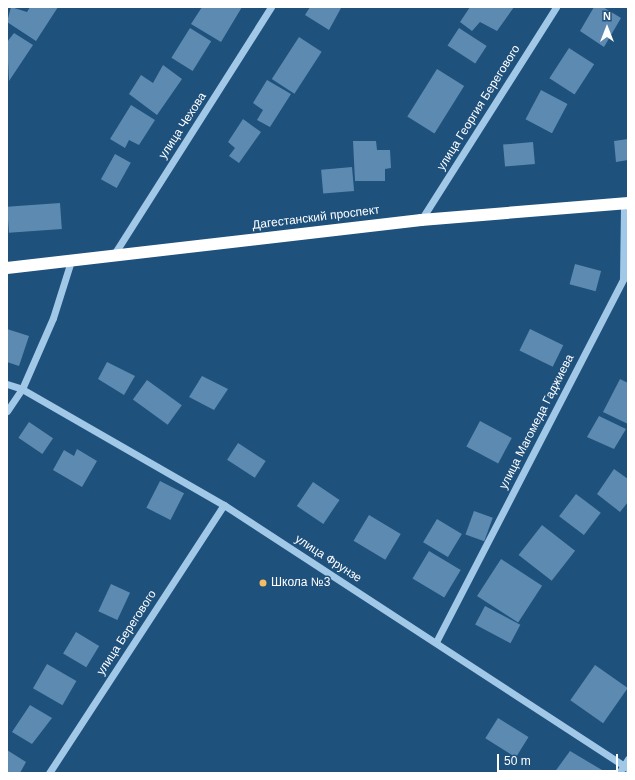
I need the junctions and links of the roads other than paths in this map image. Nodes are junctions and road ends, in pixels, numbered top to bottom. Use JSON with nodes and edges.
{"nodes":[{"id":1,"x":272,"y":7,"type":"edge"},
{"id":2,"x":556,"y":7,"type":"edge"},
{"id":3,"x":626,"y":203,"type":"edge"},
{"id":4,"x":421,"y":220,"type":"junction"},
{"id":5,"x":112,"y":256,"type":"junction"},
{"id":6,"x":71,"y":261,"type":"junction"},
{"id":7,"x":7,"y":268,"type":"edge"},
{"id":8,"x":7,"y":384,"type":"edge"},
{"id":9,"x":22,"y":388,"type":"junction"},
{"id":10,"x":7,"y":411,"type":"edge"},
{"id":11,"x":224,"y":505,"type":"junction"},
{"id":12,"x":436,"y":642,"type":"junction"},
{"id":13,"x":628,"y":759,"type":"edge"},
{"id":14,"x":626,"y":767,"type":"edge"},
{"id":15,"x":49,"y":773,"type":"edge"},
{"id":16,"x":619,"y":773,"type":"edge"}],
"edges":[{"from":1,"to":5,"type":"street","name":"улица Чехова"},
{"from":2,"to":4,"type":"street","name":"улица Георгия Берегового"},
{"from":3,"to":4,"type":"highway","name":"Дагестанский проспект"},
{"from":3,"to":12,"type":"street","name":"улица Магомеда Гаджиева"},
{"from":4,"to":5,"type":"highway","name":"Дагестанский проспект"},
{"from":5,"to":6,"type":"highway","name":"Дагестанский проспект"},
{"from":6,"to":7,"type":"highway","name":"Дагестанский проспект"},
{"from":6,"to":9,"type":"street"},
{"from":8,"to":9,"type":"street","name":"улица Фрунзе"},
{"from":9,"to":10,"type":"street"},
{"from":9,"to":11,"type":"street","name":"улица Фрунзе"},
{"from":11,"to":12,"type":"street","name":"улица Фрунзе"},
{"from":11,"to":15,"type":"street","name":"улица Берегового"},
{"from":12,"to":14,"type":"street","name":"улица Фрунзе"},
{"from":13,"to":14,"type":"street"},
{"from":14,"to":16,"type":"street"}]}
